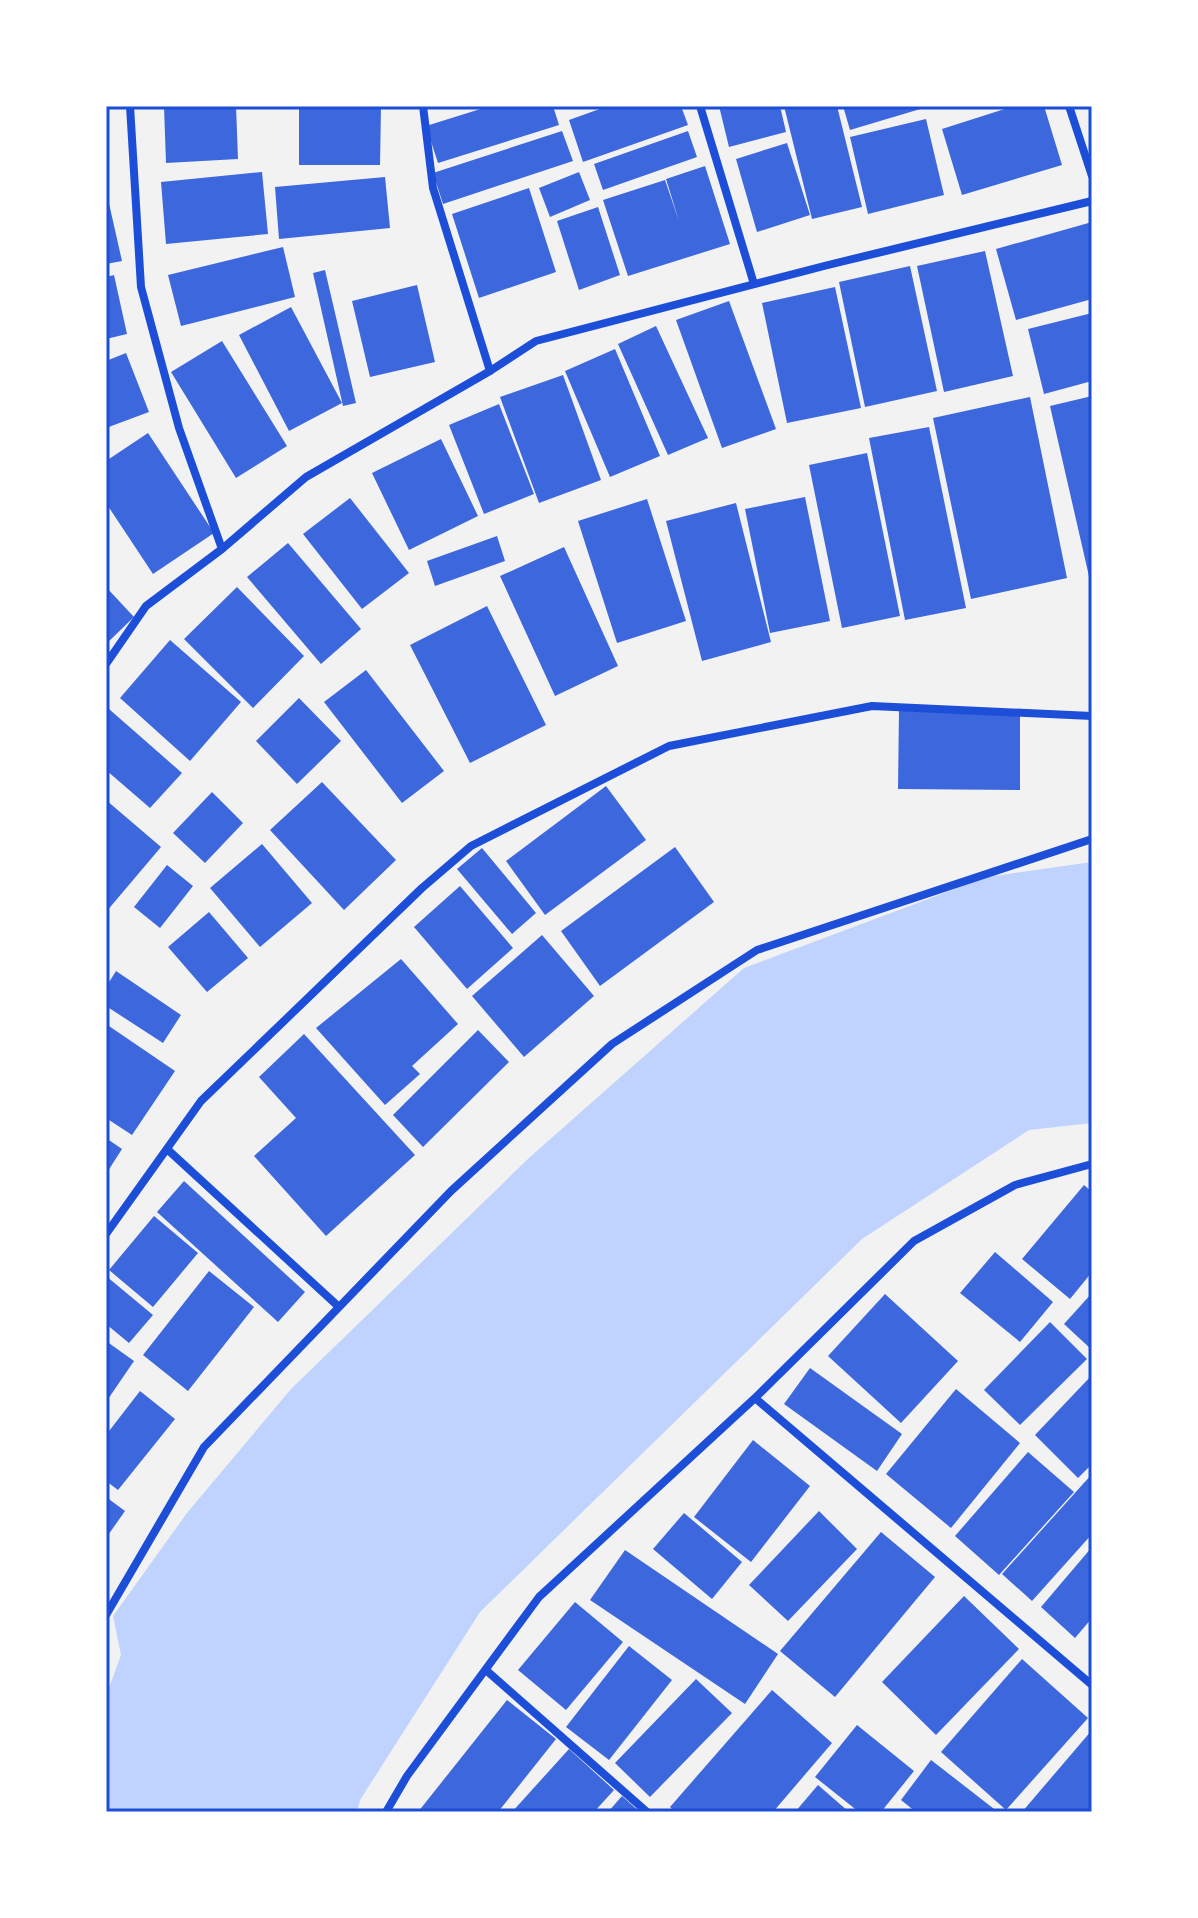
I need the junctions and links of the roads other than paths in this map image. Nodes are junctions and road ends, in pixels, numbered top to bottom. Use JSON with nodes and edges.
{"nodes":[{"id":1,"x":130,"y":106,"type":"edge"},
{"id":2,"x":423,"y":106,"type":"edge"},
{"id":3,"x":700,"y":106,"type":"edge"},
{"id":4,"x":1069,"y":106,"type":"edge"},
{"id":5,"x":1092,"y":176,"type":"edge"},
{"id":6,"x":1092,"y":201,"type":"edge"},
{"id":7,"x":754,"y":284,"type":"junction"},
{"id":8,"x":490,"y":371,"type":"junction"},
{"id":9,"x":222,"y":549,"type":"junction"},
{"id":10,"x":106,"y":664,"type":"edge"},
{"id":11,"x":1092,"y":716,"type":"edge"},
{"id":12,"x":1092,"y":839,"type":"edge"},
{"id":13,"x":167,"y":1149,"type":"junction"},
{"id":14,"x":1092,"y":1164,"type":"edge"},
{"id":15,"x":106,"y":1234,"type":"edge"},
{"id":16,"x":339,"y":1307,"type":"junction"},
{"id":17,"x":755,"y":1398,"type":"junction"},
{"id":18,"x":106,"y":1615,"type":"edge"},
{"id":19,"x":487,"y":1671,"type":"junction"},
{"id":20,"x":1092,"y":1685,"type":"edge"},
{"id":21,"x":386,"y":1812,"type":"edge"},
{"id":22,"x":647,"y":1812,"type":"edge"}],
"edges":[{"from":1,"to":9,"type":"street"},
{"from":2,"to":8,"type":"street"},
{"from":3,"to":7,"type":"street"},
{"from":4,"to":5,"type":"street"},
{"from":6,"to":7,"type":"street"},
{"from":7,"to":8,"type":"street"},
{"from":8,"to":9,"type":"street"},
{"from":9,"to":10,"type":"street"},
{"from":11,"to":13,"type":"street"},
{"from":12,"to":16,"type":"street"},
{"from":13,"to":15,"type":"street"},
{"from":13,"to":16,"type":"street"},
{"from":14,"to":17,"type":"street"},
{"from":16,"to":18,"type":"street"},
{"from":17,"to":19,"type":"street"},
{"from":17,"to":20,"type":"street"},
{"from":19,"to":21,"type":"street"},
{"from":19,"to":22,"type":"street"}]}
